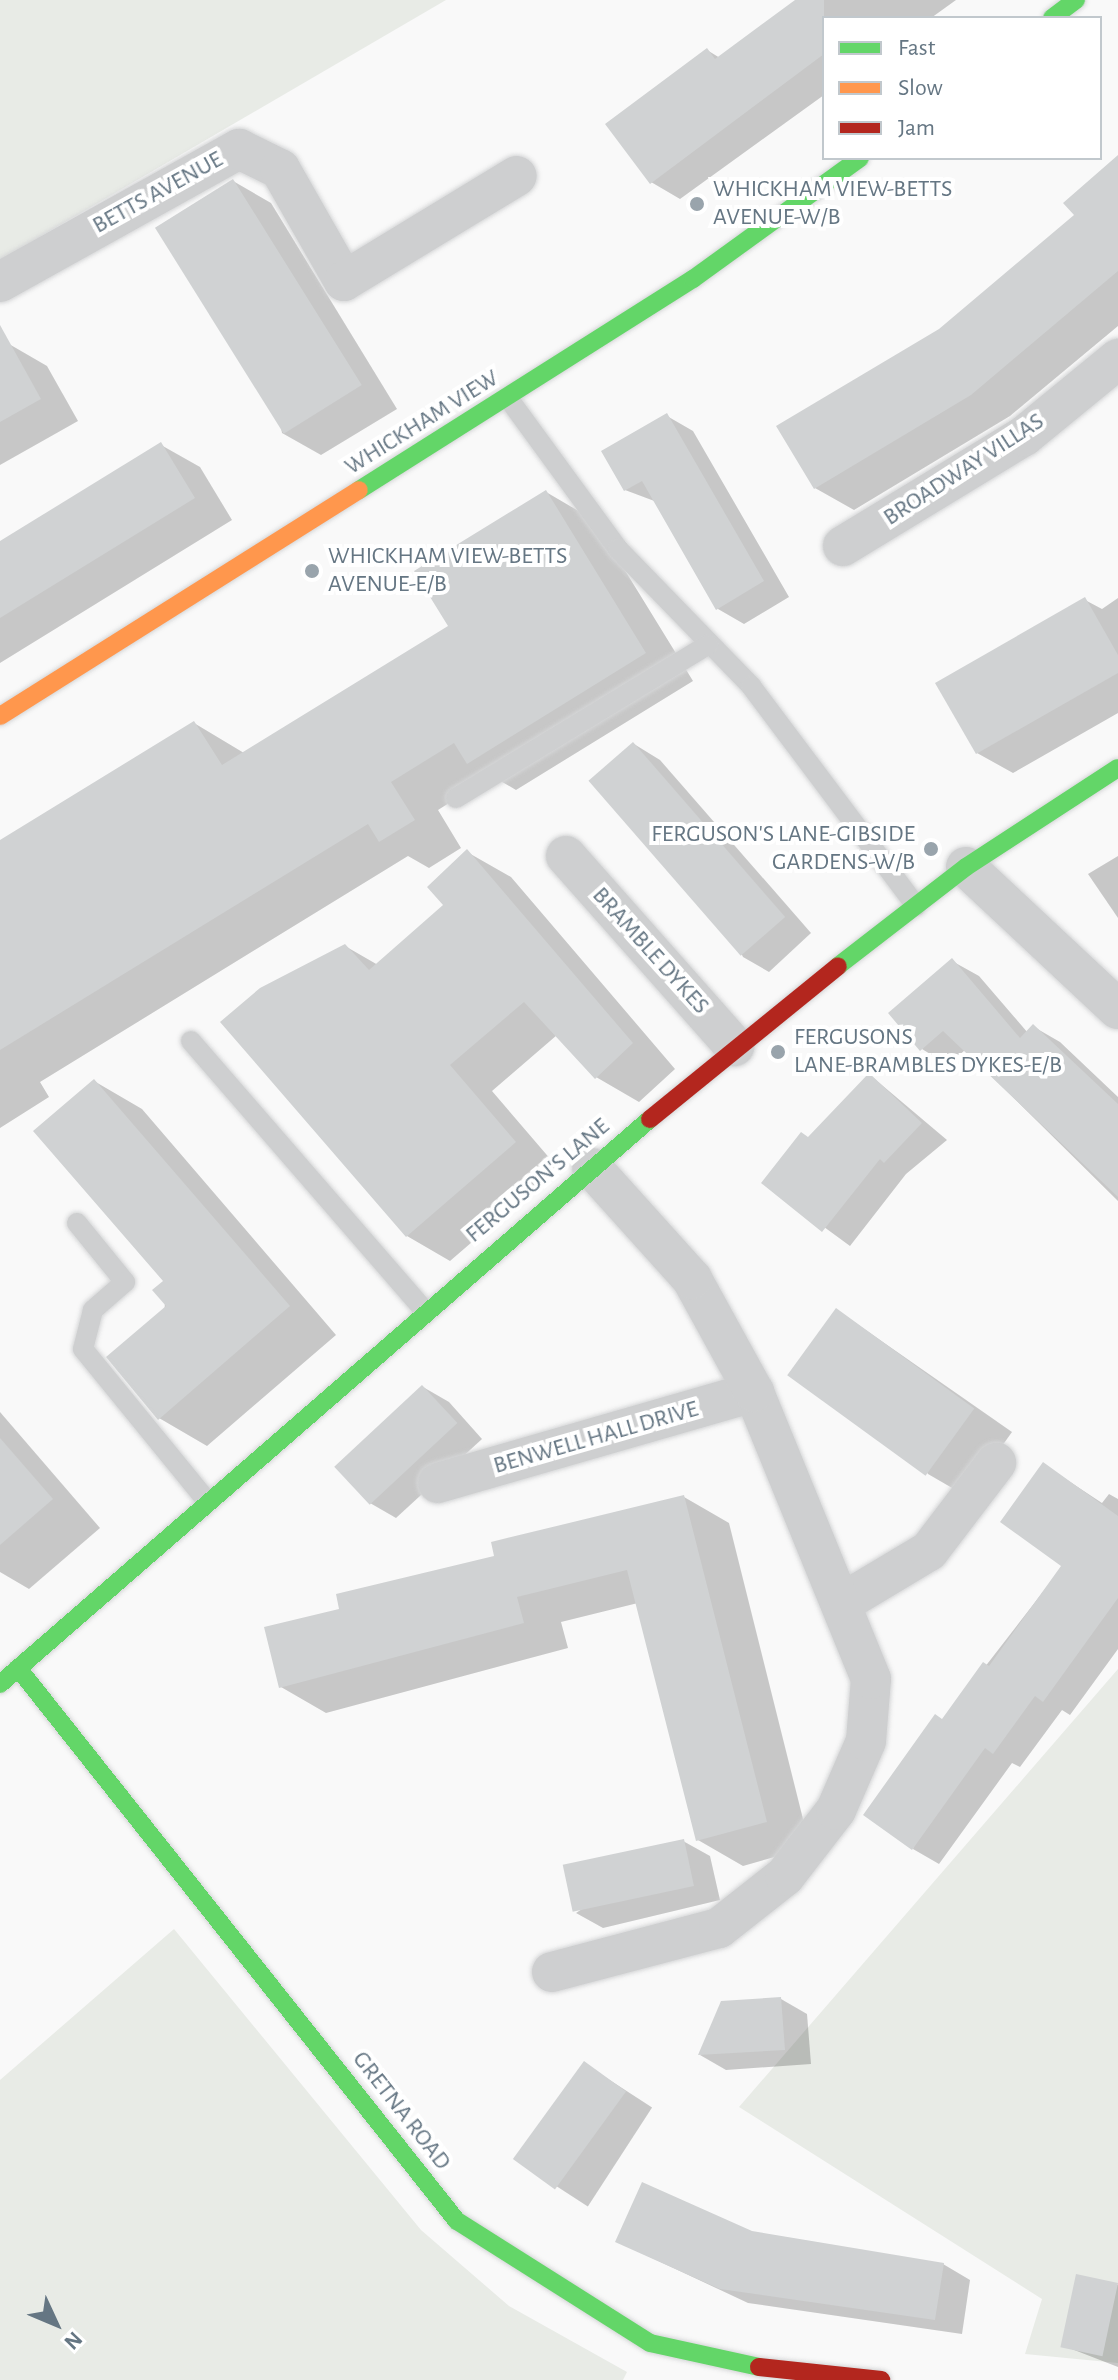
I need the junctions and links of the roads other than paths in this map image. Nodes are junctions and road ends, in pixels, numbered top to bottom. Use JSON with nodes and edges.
{"nodes":[{"id":1,"x":1076,"y":0,"type":"edge"},
{"id":2,"x":1055,"y":16,"type":"edge"},
{"id":3,"x":857,"y":160,"type":"edge"},
{"id":4,"x":517,"y":176,"type":"dead end"},
{"id":5,"x":0,"y":282,"type":"edge"},
{"id":6,"x":1118,"y":359,"type":"edge"},
{"id":7,"x":508,"y":398,"type":"junction"},
{"id":8,"x":843,"y":546,"type":"dead end"},
{"id":9,"x":708,"y":645,"type":"junction"},
{"id":10,"x":0,"y":716,"type":"edge"},
{"id":11,"x":1118,"y":768,"type":"edge"},
{"id":12,"x":456,"y":798,"type":"dead end"},
{"id":13,"x":566,"y":856,"type":"dead end"},
{"id":14,"x":966,"y":867,"type":"junction"},
{"id":15,"x":916,"y":906,"type":"junction"},
{"id":16,"x":1118,"y":1009,"type":"edge"},
{"id":17,"x":191,"y":1041,"type":"dead end"},
{"id":18,"x":734,"y":1046,"type":"junction"},
{"id":19,"x":592,"y":1168,"type":"junction"},
{"id":20,"x":77,"y":1223,"type":"dead end"},
{"id":21,"x":423,"y":1309,"type":"junction"},
{"id":22,"x":754,"y":1392,"type":"junction"},
{"id":23,"x":996,"y":1463,"type":"dead end"},
{"id":24,"x":438,"y":1483,"type":"dead end"},
{"id":25,"x":207,"y":1501,"type":"junction"},
{"id":26,"x":842,"y":1603,"type":"junction"},
{"id":27,"x":18,"y":1668,"type":"junction"},
{"id":28,"x":0,"y":1684,"type":"edge"},
{"id":29,"x":552,"y":1972,"type":"dead end"},
{"id":30,"x":881,"y":2380,"type":"edge"}],
"edges":[{"from":1,"to":2,"type":"street"},
{"from":3,"to":7,"type":"street","name":"WHICKHAM VIEW"},
{"from":4,"to":5,"type":"street","name":"BETTS AVENUE"},
{"from":6,"to":8,"type":"street","name":"BROADWAY VILLAS"},
{"from":7,"to":9,"type":"lane"},
{"from":7,"to":10,"type":"street","name":"WHICKHAM VIEW"},
{"from":9,"to":12,"type":"lane"},
{"from":9,"to":15,"type":"lane"},
{"from":11,"to":14,"type":"street","name":"FERGUSON'S LANE"},
{"from":13,"to":18,"type":"street","name":"BRAMBLE DYKES"},
{"from":14,"to":15,"type":"street","name":"FERGUSON'S LANE"},
{"from":14,"to":16,"type":"street"},
{"from":15,"to":18,"type":"street","name":"FERGUSON'S LANE"},
{"from":17,"to":21,"type":"lane"},
{"from":18,"to":19,"type":"street","name":"FERGUSON'S LANE"},
{"from":19,"to":21,"type":"street","name":"FERGUSON'S LANE"},
{"from":19,"to":22,"type":"street"},
{"from":20,"to":25,"type":"lane"},
{"from":21,"to":25,"type":"street","name":"FERGUSON'S LANE"},
{"from":22,"to":24,"type":"street","name":"BENWELL HALL DRIVE"},
{"from":22,"to":26,"type":"street"},
{"from":23,"to":26,"type":"street"},
{"from":25,"to":27,"type":"street","name":"FERGUSON'S LANE"},
{"from":26,"to":29,"type":"street"},
{"from":27,"to":28,"type":"street","name":"FERGUSON'S LANE"},
{"from":27,"to":30,"type":"street","name":"GRETNA ROAD"}]}
